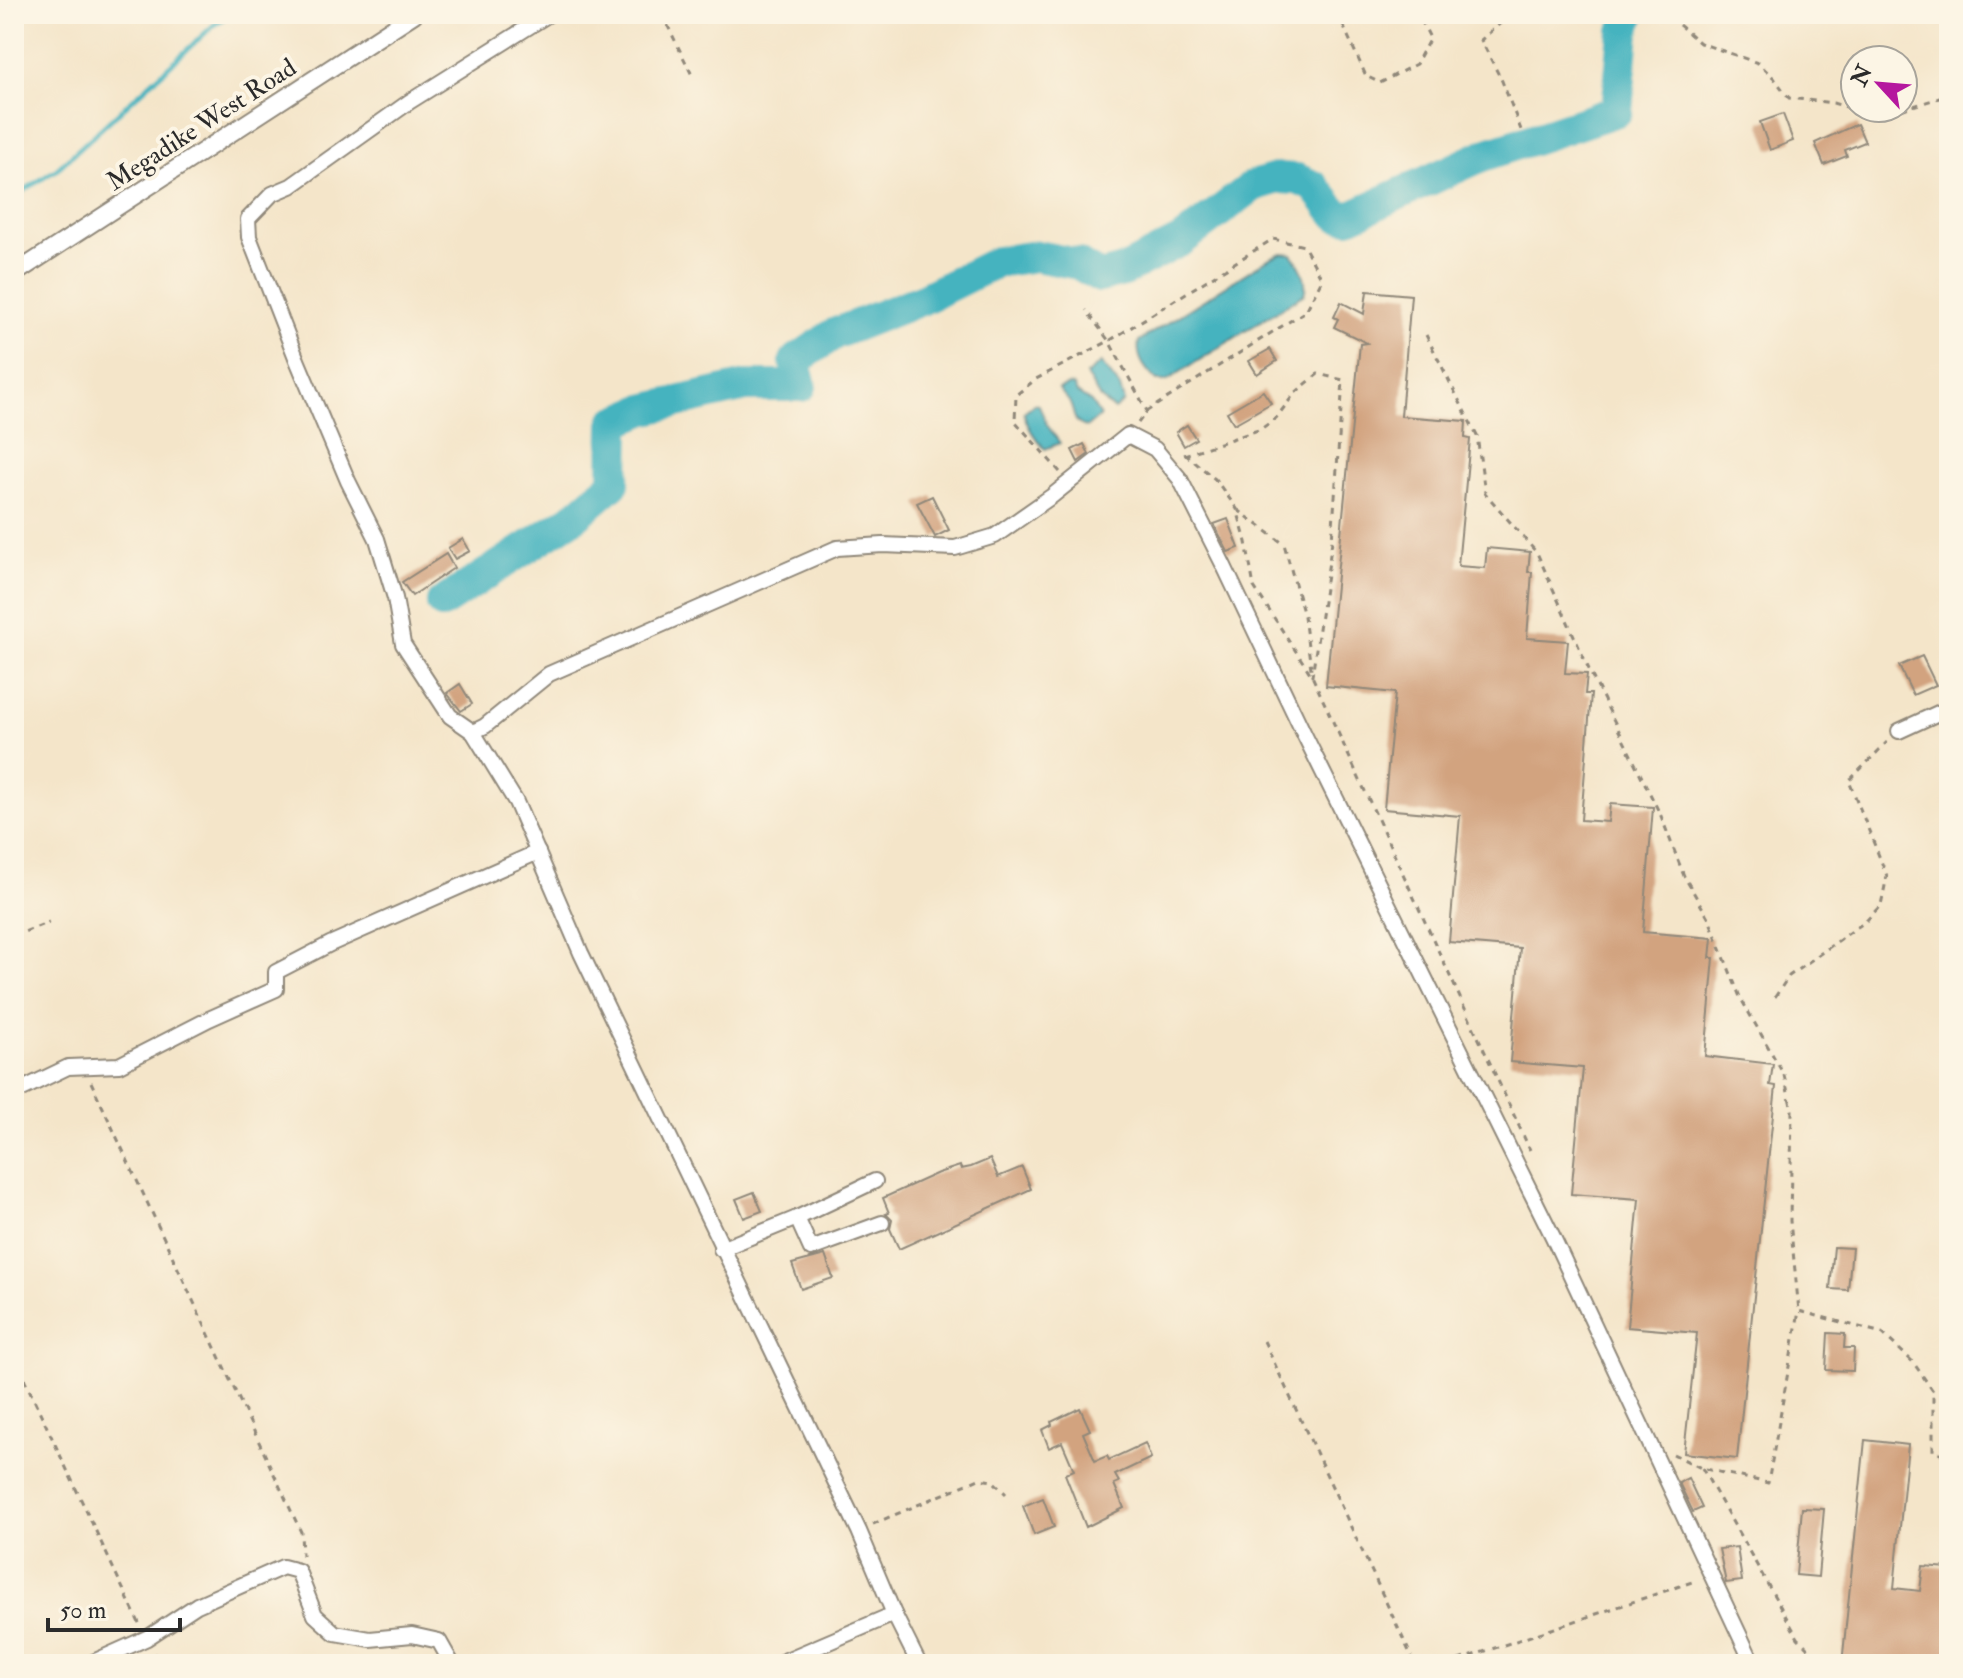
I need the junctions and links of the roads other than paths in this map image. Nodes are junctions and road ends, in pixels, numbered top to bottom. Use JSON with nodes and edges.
{"nodes":[{"id":1,"x":414,"y":14,"type":"edge"},
{"id":2,"x":549,"y":14,"type":"edge"},
{"id":3,"x":14,"y":274,"type":"edge"},
{"id":4,"x":1949,"y":708,"type":"edge"},
{"id":5,"x":1899,"y":731,"type":"road end"},
{"id":6,"x":473,"y":732,"type":"junction"},
{"id":7,"x":538,"y":852,"type":"junction"},
{"id":8,"x":14,"y":1093,"type":"edge"},
{"id":9,"x":875,"y":1181,"type":"dead end"},
{"id":10,"x":797,"y":1218,"type":"junction"},
{"id":11,"x":882,"y":1223,"type":"dead end"},
{"id":12,"x":721,"y":1249,"type":"junction"},
{"id":13,"x":894,"y":1614,"type":"junction"},
{"id":14,"x":89,"y":1664,"type":"edge"},
{"id":15,"x":452,"y":1664,"type":"edge"},
{"id":16,"x":777,"y":1664,"type":"edge"},
{"id":17,"x":919,"y":1664,"type":"edge"},
{"id":18,"x":1753,"y":1664,"type":"edge"}],
"edges":[{"from":1,"to":3,"type":"street","name":"Megadike West Road"},
{"from":2,"to":6,"type":"street"},
{"from":4,"to":5,"type":"street"},
{"from":6,"to":7,"type":"street"},
{"from":6,"to":18,"type":"street"},
{"from":7,"to":8,"type":"street"},
{"from":7,"to":12,"type":"street"},
{"from":9,"to":10,"type":"street"},
{"from":10,"to":11,"type":"street"},
{"from":10,"to":12,"type":"street"},
{"from":12,"to":13,"type":"street"},
{"from":13,"to":16,"type":"street"},
{"from":13,"to":17,"type":"street"},
{"from":14,"to":15,"type":"street"}]}
